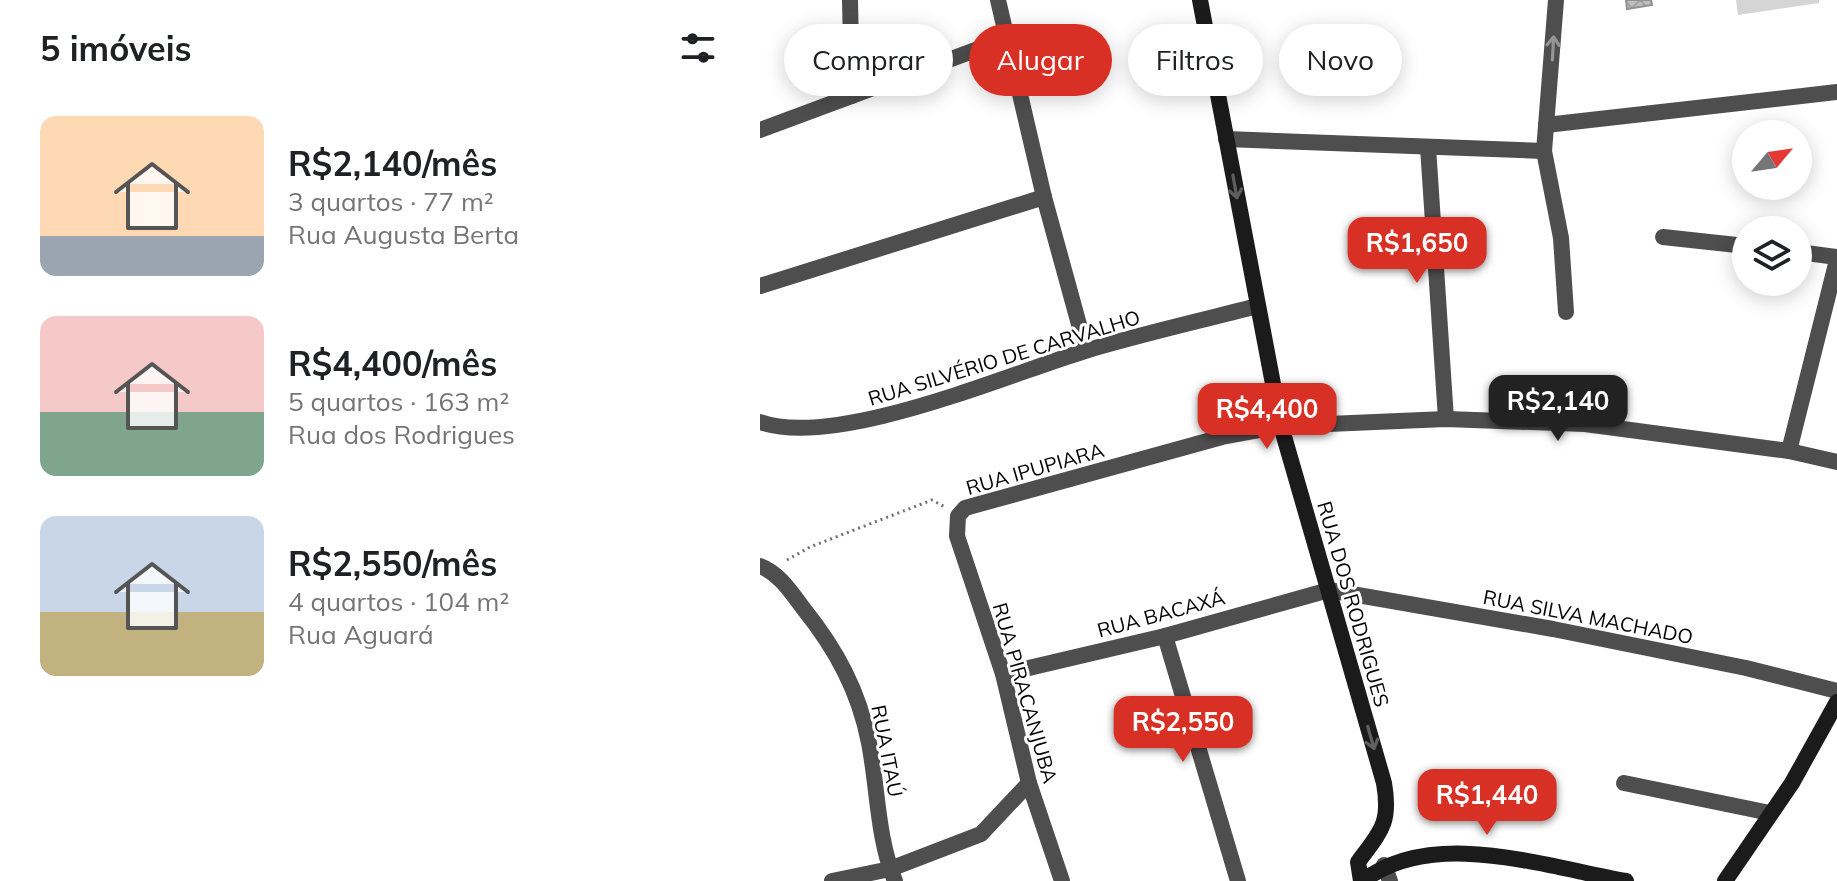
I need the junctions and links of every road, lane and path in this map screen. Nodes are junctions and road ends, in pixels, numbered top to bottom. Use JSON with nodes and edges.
{"nodes":[{"id":1,"x":850,"y":0,"type":"edge"},
{"id":2,"x":998,"y":0,"type":"edge"},
{"id":3,"x":1200,"y":0,"type":"edge"},
{"id":4,"x":1556,"y":0,"type":"edge"},
{"id":5,"x":850,"y":24,"type":"edge"},
{"id":6,"x":1002,"y":24,"type":"edge"},
{"id":7,"x":1837,"y":92,"type":"edge"},
{"id":8,"x":852,"y":96,"type":"edge"},
{"id":9,"x":1019,"y":96,"type":"edge"},
{"id":10,"x":1546,"y":125,"type":"junction"},
{"id":11,"x":760,"y":130,"type":"edge"},
{"id":12,"x":1226,"y":139,"type":"junction"},
{"id":13,"x":1428,"y":147,"type":"junction"},
{"id":14,"x":1544,"y":151,"type":"junction"},
{"id":15,"x":1044,"y":197,"type":"junction"},
{"id":16,"x":1663,"y":237,"type":"dead end"},
{"id":17,"x":1732,"y":244,"type":"edge"},
{"id":18,"x":1812,"y":254,"type":"edge"},
{"id":19,"x":1837,"y":258,"type":"edge"},
{"id":20,"x":760,"y":286,"type":"edge"},
{"id":21,"x":1257,"y":306,"type":"junction"},
{"id":22,"x":1566,"y":312,"type":"dead end"},
{"id":23,"x":1086,"y":350,"type":"junction"},
{"id":24,"x":1446,"y":419,"type":"junction"},
{"id":25,"x":760,"y":422,"type":"edge"},
{"id":26,"x":1281,"y":426,"type":"junction"},
{"id":27,"x":1789,"y":451,"type":"junction"},
{"id":28,"x":1837,"y":462,"type":"edge"},
{"id":29,"x":958,"y":516,"type":"junction"},
{"id":30,"x":763,"y":565,"type":"edge"},
{"id":31,"x":1329,"y":590,"type":"junction"},
{"id":32,"x":1165,"y":636,"type":"junction"},
{"id":33,"x":1003,"y":674,"type":"junction"},
{"id":34,"x":1837,"y":691,"type":"edge"},
{"id":35,"x":1837,"y":702,"type":"edge"},
{"id":36,"x":1029,"y":783,"type":"junction"},
{"id":37,"x":1624,"y":783,"type":"dead end"},
{"id":38,"x":1770,"y":813,"type":"junction"},
{"id":39,"x":1387,"y":873,"type":"edge"},
{"id":40,"x":892,"y":875,"type":"edge"},
{"id":41,"x":832,"y":881,"type":"edge"},
{"id":42,"x":1062,"y":881,"type":"edge"},
{"id":43,"x":1238,"y":881,"type":"edge"},
{"id":44,"x":1362,"y":881,"type":"edge"},
{"id":45,"x":1626,"y":881,"type":"edge"},
{"id":46,"x":1725,"y":881,"type":"edge"}],
"edges":[{"from":1,"to":5,"type":"street"},
{"from":2,"to":6,"type":"street"},
{"from":3,"to":12,"type":"street","name":"RUA DOS RODRIGUES"},
{"from":10,"to":4,"type":"street","one_way":true},
{"from":7,"to":10,"type":"street"},
{"from":8,"to":11,"type":"street"},
{"from":9,"to":15,"type":"street"},
{"from":10,"to":14,"type":"street"},
{"from":12,"to":13,"type":"street"},
{"from":12,"to":21,"type":"street","name":"RUA DOS RODRIGUES","one_way":true},
{"from":13,"to":14,"type":"street"},
{"from":13,"to":24,"type":"street"},
{"from":14,"to":22,"type":"street"},
{"from":15,"to":20,"type":"street"},
{"from":15,"to":23,"type":"street"},
{"from":16,"to":17,"type":"street"},
{"from":18,"to":19,"type":"street"},
{"from":19,"to":27,"type":"street"},
{"from":21,"to":23,"type":"street","name":"RUA SILVÉRIO DE CARVALHO"},
{"from":21,"to":26,"type":"street","name":"RUA DOS RODRIGUES"},
{"from":23,"to":25,"type":"street","name":"RUA SILVÉRIO DE CARVALHO"},
{"from":24,"to":26,"type":"street","name":"RUA IPUPIARA"},
{"from":24,"to":27,"type":"street","name":"RUA IPUPIARA"},
{"from":26,"to":29,"type":"street","name":"RUA IPUPIARA"},
{"from":26,"to":31,"type":"street","name":"RUA DOS RODRIGUES"},
{"from":27,"to":28,"type":"street","name":"RUA IPUPIARA"},
{"from":29,"to":30,"type":"path","name":"RUA IPUPIARA"},
{"from":29,"to":33,"type":"street","name":"RUA PIRACANJUBA"},
{"from":30,"to":40,"type":"street","name":"RUA ITAÚ"},
{"from":31,"to":32,"type":"street","name":"RUA BACAXÁ"},
{"from":31,"to":34,"type":"street","name":"RUA SILVA MACHADO"},
{"from":31,"to":44,"type":"street","name":"RUA DOS RODRIGUES","one_way":true},
{"from":32,"to":33,"type":"street","name":"RUA BACAXÁ"},
{"from":32,"to":43,"type":"street"},
{"from":33,"to":36,"type":"street","name":"RUA PIRACANJUBA"},
{"from":35,"to":38,"type":"street"},
{"from":36,"to":40,"type":"street"},
{"from":36,"to":42,"type":"street","name":"RUA PIRACANJUBA"},
{"from":37,"to":38,"type":"street"},
{"from":38,"to":46,"type":"street"},
{"from":39,"to":44,"type":"street"},
{"from":39,"to":45,"type":"street"},
{"from":40,"to":41,"type":"street"}]}
